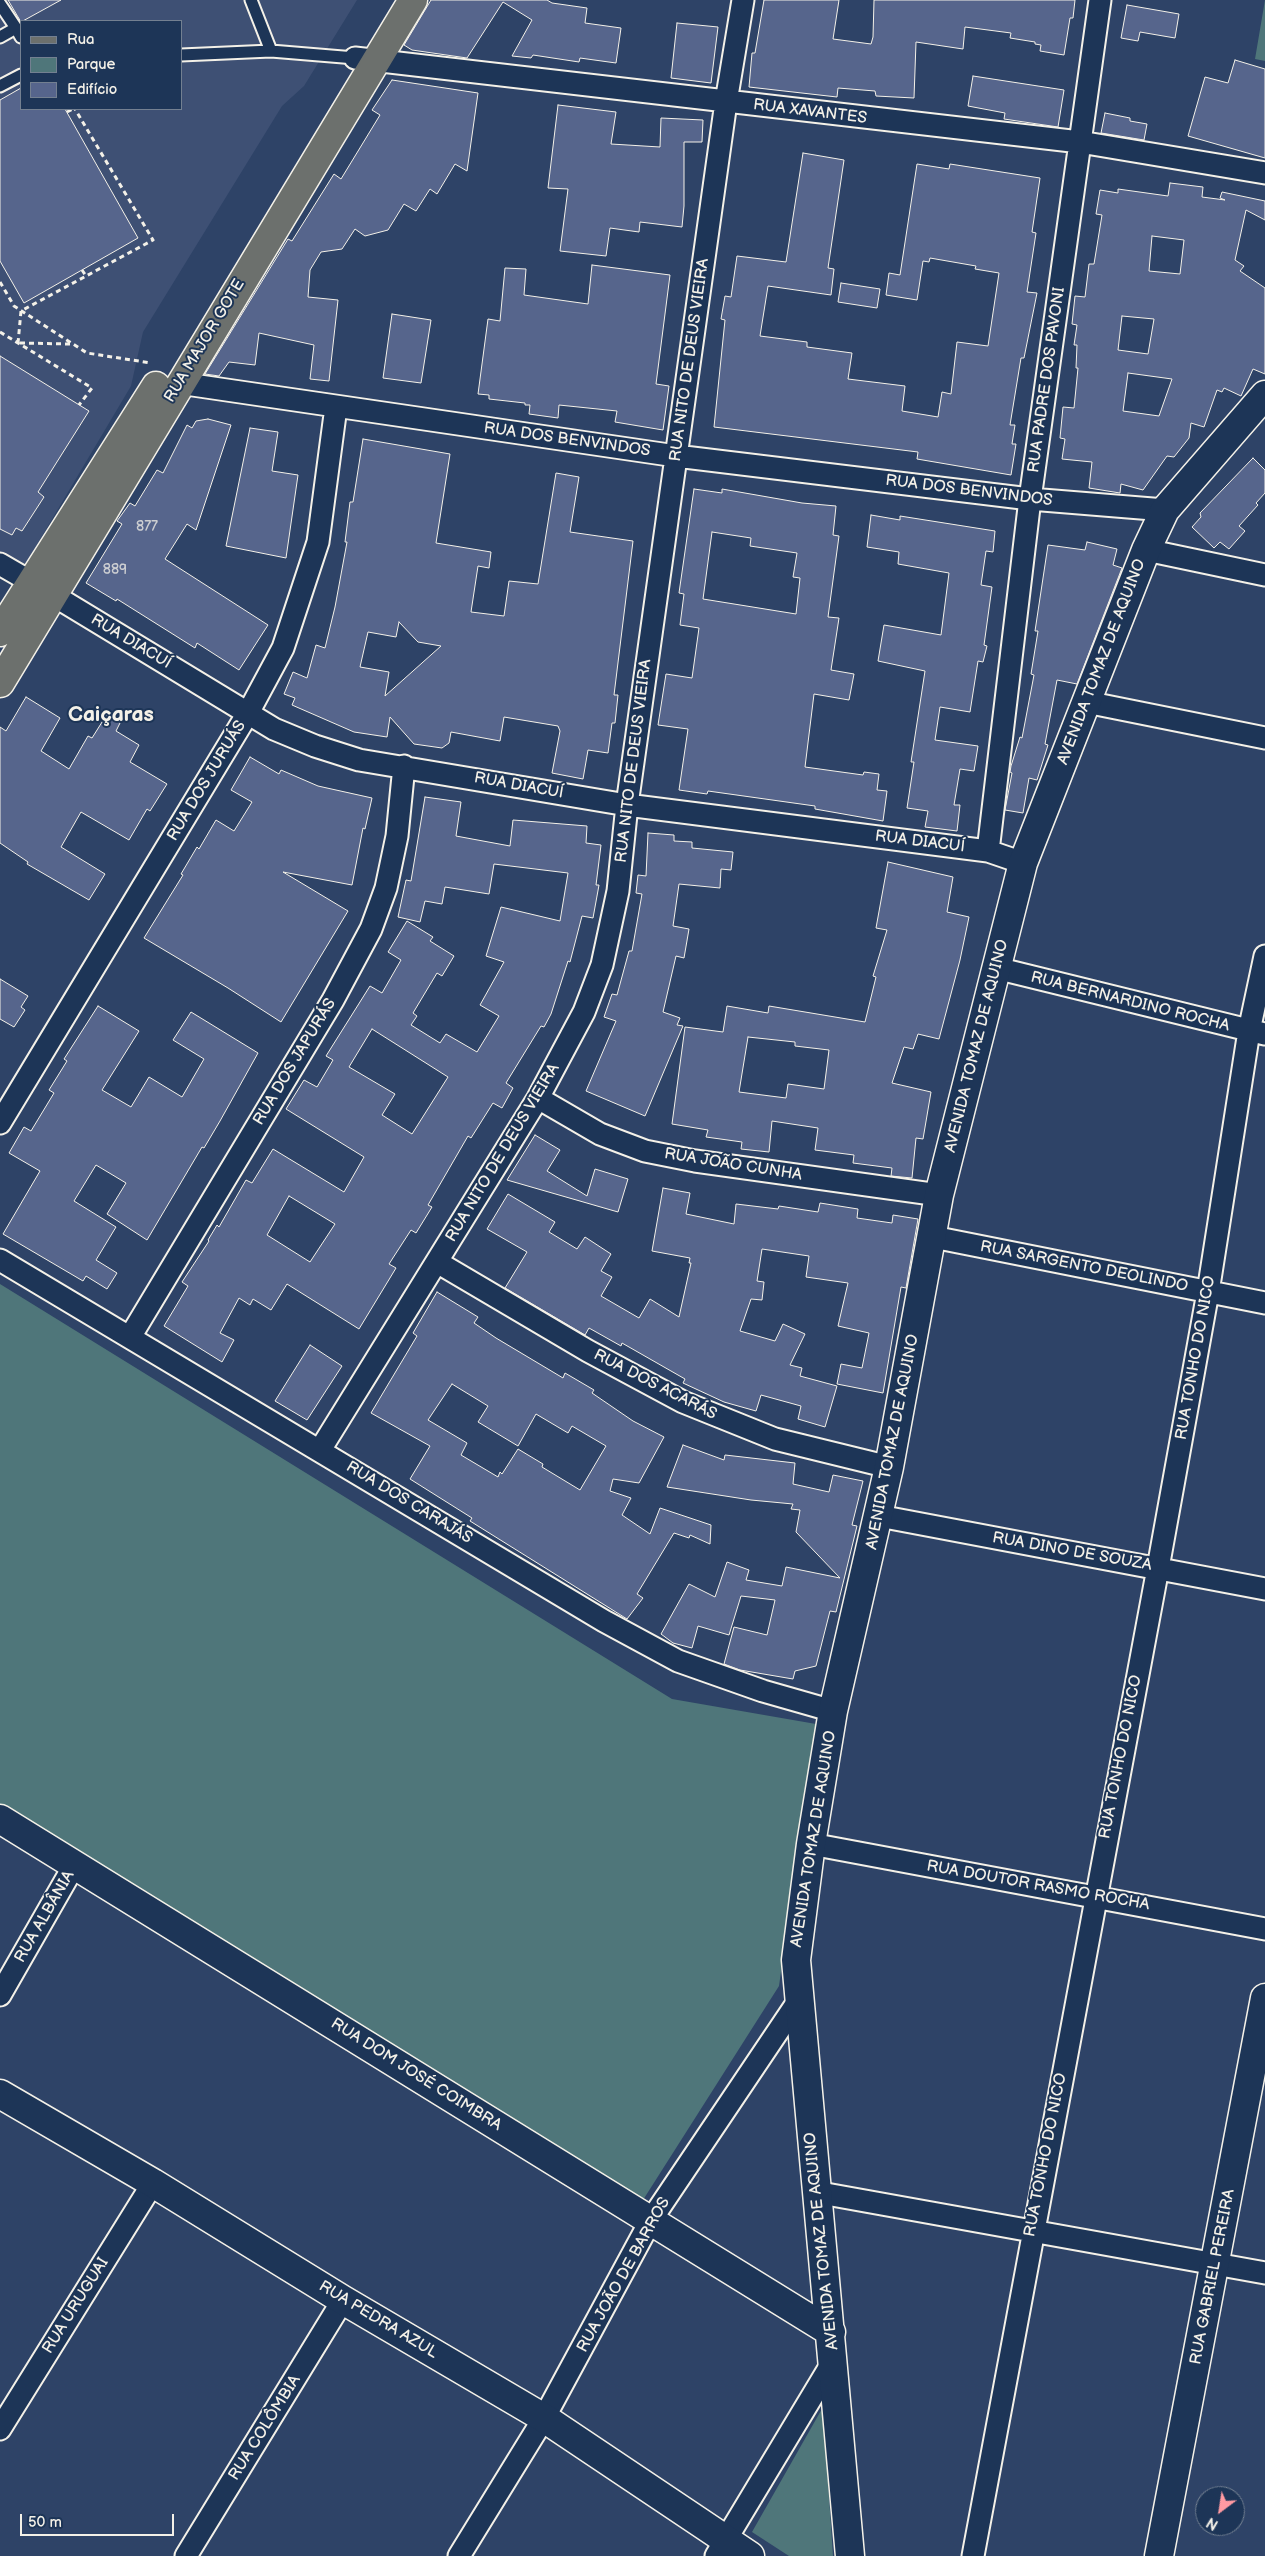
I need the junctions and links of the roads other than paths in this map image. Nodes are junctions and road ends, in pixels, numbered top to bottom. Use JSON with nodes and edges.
{"nodes":[{"id":1,"x":251,"y":0,"type":"edge"},
{"id":2,"x":390,"y":0,"type":"edge"},
{"id":3,"x":413,"y":0,"type":"edge"},
{"id":4,"x":743,"y":0,"type":"edge"},
{"id":5,"x":1100,"y":0,"type":"edge"},
{"id":6,"x":0,"y":4,"type":"edge"},
{"id":7,"x":19,"y":32,"type":"edge"},
{"id":8,"x":0,"y":37,"type":"edge"},
{"id":9,"x":271,"y":50,"type":"junction"},
{"id":10,"x":182,"y":55,"type":"edge"},
{"id":11,"x":365,"y":59,"type":"junction"},
{"id":12,"x":20,"y":76,"type":"edge"},
{"id":13,"x":0,"y":86,"type":"edge"},
{"id":14,"x":726,"y":102,"type":"junction"},
{"id":15,"x":1080,"y":142,"type":"junction"},
{"id":16,"x":1265,"y":173,"type":"edge"},
{"id":17,"x":174,"y":375,"type":"junction"},
{"id":18,"x":1265,"y":396,"type":"edge"},
{"id":19,"x":336,"y":407,"type":"junction"},
{"id":20,"x":676,"y":456,"type":"junction"},
{"id":21,"x":1030,"y":499,"type":"junction"},
{"id":22,"x":1165,"y":510,"type":"junction"},
{"id":23,"x":1146,"y":550,"type":"junction"},
{"id":24,"x":0,"y":564,"type":"edge"},
{"id":25,"x":1265,"y":575,"type":"edge"},
{"id":26,"x":42,"y":589,"type":"junction"},
{"id":27,"x":0,"y":632,"type":"edge"},
{"id":28,"x":0,"y":683,"type":"edge"},
{"id":29,"x":1086,"y":702,"type":"junction"},
{"id":30,"x":248,"y":713,"type":"junction"},
{"id":31,"x":1265,"y":738,"type":"edge"},
{"id":32,"x":404,"y":766,"type":"junction"},
{"id":33,"x":626,"y":805,"type":"junction"},
{"id":34,"x":988,"y":851,"type":"junction"},
{"id":35,"x":1023,"y":864,"type":"junction"},
{"id":36,"x":1265,"y":956,"type":"edge"},
{"id":37,"x":996,"y":968,"type":"junction"},
{"id":38,"x":1257,"y":1033,"type":"edge"},
{"id":39,"x":538,"y":1098,"type":"junction"},
{"id":40,"x":0,"y":1124,"type":"edge"},
{"id":41,"x":939,"y":1195,"type":"junction"},
{"id":42,"x":933,"y":1237,"type":"junction"},
{"id":43,"x":0,"y":1260,"type":"edge"},
{"id":44,"x":437,"y":1262,"type":"junction"},
{"id":45,"x":1208,"y":1292,"type":"junction"},
{"id":46,"x":1265,"y":1303,"type":"edge"},
{"id":47,"x":130,"y":1337,"type":"junction"},
{"id":48,"x":320,"y":1450,"type":"junction"},
{"id":49,"x":889,"y":1467,"type":"junction"},
{"id":50,"x":879,"y":1516,"type":"junction"},
{"id":51,"x":1158,"y":1568,"type":"junction"},
{"id":52,"x":1265,"y":1589,"type":"edge"},
{"id":53,"x":833,"y":1711,"type":"junction"},
{"id":54,"x":0,"y":1819,"type":"edge"},
{"id":55,"x":811,"y":1844,"type":"junction"},
{"id":56,"x":75,"y":1864,"type":"junction"},
{"id":57,"x":1095,"y":1896,"type":"junction"},
{"id":58,"x":1265,"y":1929,"type":"edge"},
{"id":59,"x":0,"y":1995,"type":"edge"},
{"id":60,"x":1265,"y":1998,"type":"edge"},
{"id":61,"x":799,"y":2000,"type":"junction"},
{"id":62,"x":0,"y":2094,"type":"edge"},
{"id":63,"x":153,"y":2182,"type":"junction"},
{"id":64,"x":816,"y":2192,"type":"junction"},
{"id":65,"x":651,"y":2220,"type":"junction"},
{"id":66,"x":1032,"y":2231,"type":"junction"},
{"id":67,"x":1216,"y":2264,"type":"junction"},
{"id":68,"x":1265,"y":2273,"type":"edge"},
{"id":69,"x":343,"y":2300,"type":"junction"},
{"id":70,"x":831,"y":2332,"type":"junction"},
{"id":71,"x":834,"y":2360,"type":"junction"},
{"id":72,"x":544,"y":2418,"type":"junction"},
{"id":73,"x":0,"y":2428,"type":"edge"},
{"id":74,"x":721,"y":2548,"type":"edge"},
{"id":75,"x":186,"y":2556,"type":"edge"},
{"id":76,"x":459,"y":2556,"type":"edge"},
{"id":77,"x":750,"y":2556,"type":"edge"},
{"id":78,"x":850,"y":2556,"type":"edge"},
{"id":79,"x":973,"y":2556,"type":"edge"},
{"id":80,"x":1159,"y":2556,"type":"edge"}],
"edges":[{"from":1,"to":9,"type":"lane"},
{"from":2,"to":11,"type":"main road","name":"RUA MAJOR GOTE"},
{"from":3,"to":11,"type":"main road","name":"RUA MAJOR GOTE"},
{"from":4,"to":14,"type":"street","name":"RUA NITO DE DEUS VIEIRA"},
{"from":5,"to":15,"type":"street","name":"RUA PADRE DOS PAVONI"},
{"from":6,"to":7,"type":"lane"},
{"from":7,"to":8,"type":"lane"},
{"from":9,"to":10,"type":"lane"},
{"from":9,"to":11,"type":"lane"},
{"from":11,"to":14,"type":"street","name":"RUA XAVANTES"},
{"from":11,"to":17,"type":"main road","name":"RUA MAJOR GOTE"},
{"from":12,"to":13,"type":"lane"},
{"from":14,"to":15,"type":"street","name":"RUA XAVANTES"},
{"from":14,"to":20,"type":"street","name":"RUA NITO DE DEUS VIEIRA"},
{"from":15,"to":16,"type":"street","name":"RUA XAVANTES"},
{"from":15,"to":21,"type":"street","name":"RUA PADRE DOS PAVONI"},
{"from":17,"to":19,"type":"street","name":"RUA DOS BENVINDOS"},
{"from":17,"to":26,"type":"main road","name":"RUA MAJOR GOTE"},
{"from":18,"to":22,"type":"street","name":"AVENIDA TOMAZ DE AQUINO"},
{"from":19,"to":20,"type":"street","name":"RUA DOS BENVINDOS"},
{"from":19,"to":30,"type":"street","name":"RUA DOS JURUÁS"},
{"from":20,"to":21,"type":"street","name":"RUA DOS BENVINDOS"},
{"from":20,"to":33,"type":"street","name":"RUA NITO DE DEUS VIEIRA"},
{"from":21,"to":22,"type":"street","name":"RUA DOS BENVINDOS"},
{"from":21,"to":34,"type":"street","name":"RUA PADRE DOS PAVONI"},
{"from":22,"to":23,"type":"street","name":"AVENIDA TOMAZ DE AQUINO"},
{"from":23,"to":25,"type":"street"},
{"from":23,"to":29,"type":"street","name":"AVENIDA TOMAZ DE AQUINO"},
{"from":24,"to":26,"type":"street","name":"RUA DIACUÍ"},
{"from":26,"to":27,"type":"main road","name":"RUA MAJOR GOTE"},
{"from":26,"to":28,"type":"main road","name":"RUA MAJOR GOTE"},
{"from":26,"to":30,"type":"street","name":"RUA DIACUÍ"},
{"from":29,"to":31,"type":"street"},
{"from":29,"to":35,"type":"street","name":"AVENIDA TOMAZ DE AQUINO"},
{"from":30,"to":32,"type":"street","name":"RUA DIACUÍ"},
{"from":30,"to":40,"type":"street","name":"RUA DOS JURUÁS"},
{"from":32,"to":33,"type":"street","name":"RUA DIACUÍ"},
{"from":32,"to":47,"type":"street","name":"RUA DOS JAPURÁS"},
{"from":33,"to":34,"type":"street","name":"RUA DIACUÍ"},
{"from":33,"to":39,"type":"street","name":"RUA NITO DE DEUS VIEIRA"},
{"from":34,"to":35,"type":"street","name":"RUA DIACUÍ"},
{"from":35,"to":37,"type":"street","name":"AVENIDA TOMAZ DE AQUINO"},
{"from":36,"to":38,"type":"street","name":"RUA TONHO DO NICO"},
{"from":37,"to":38,"type":"street","name":"RUA BERNARDINO ROCHA"},
{"from":37,"to":41,"type":"street","name":"AVENIDA TOMAZ DE AQUINO"},
{"from":38,"to":45,"type":"street","name":"RUA TONHO DO NICO"},
{"from":39,"to":41,"type":"street","name":"RUA JOÃO CUNHA"},
{"from":39,"to":44,"type":"street","name":"RUA NITO DE DEUS VIEIRA"},
{"from":41,"to":42,"type":"street","name":"AVENIDA TOMAZ DE AQUINO"},
{"from":42,"to":45,"type":"street","name":"RUA SARGENTO DEOLINDO"},
{"from":42,"to":49,"type":"street","name":"AVENIDA TOMAZ DE AQUINO"},
{"from":43,"to":47,"type":"street","name":"RUA DOS CARAJÁS"},
{"from":44,"to":48,"type":"street","name":"RUA NITO DE DEUS VIEIRA"},
{"from":44,"to":49,"type":"street","name":"RUA DOS ACARÁS"},
{"from":45,"to":46,"type":"street","name":"RUA SARGENTO DEOLINDO"},
{"from":45,"to":51,"type":"street","name":"RUA TONHO DO NICO"},
{"from":47,"to":48,"type":"street","name":"RUA DOS CARAJÁS"},
{"from":48,"to":53,"type":"street","name":"RUA DOS CARAJÁS"},
{"from":49,"to":50,"type":"street","name":"AVENIDA TOMAZ DE AQUINO"},
{"from":50,"to":51,"type":"street","name":"RUA DINO DE SOUZA"},
{"from":50,"to":53,"type":"street","name":"AVENIDA TOMAZ DE AQUINO"},
{"from":51,"to":52,"type":"street","name":"RUA DINO DE SOUZA"},
{"from":51,"to":57,"type":"street","name":"RUA TONHO DO NICO"},
{"from":53,"to":55,"type":"street","name":"AVENIDA TOMAZ DE AQUINO"},
{"from":54,"to":56,"type":"street","name":"RUA DOM JOSÉ COIMBRA"},
{"from":55,"to":57,"type":"street","name":"RUA DOUTOR RASMO ROCHA"},
{"from":55,"to":61,"type":"street","name":"AVENIDA TOMAZ DE AQUINO"},
{"from":56,"to":59,"type":"street","name":"RUA ALBÂNIA"},
{"from":56,"to":65,"type":"street","name":"RUA DOM JOSÉ COIMBRA"},
{"from":57,"to":58,"type":"street","name":"RUA DOUTOR RASMO ROCHA"},
{"from":57,"to":66,"type":"street","name":"RUA TONHO DO NICO"},
{"from":60,"to":67,"type":"street","name":"RUA GABRIEL PEREIRA"},
{"from":61,"to":64,"type":"street","name":"AVENIDA TOMAZ DE AQUINO"},
{"from":61,"to":65,"type":"street","name":"RUA JOÃO DE BARROS"},
{"from":62,"to":63,"type":"street","name":"RUA PEDRA AZUL"},
{"from":63,"to":69,"type":"street","name":"RUA PEDRA AZUL"},
{"from":63,"to":73,"type":"street","name":"RUA URUGUAI"},
{"from":64,"to":66,"type":"street"},
{"from":64,"to":70,"type":"street","name":"AVENIDA TOMAZ DE AQUINO"},
{"from":65,"to":70,"type":"street","name":"RUA DOM JOSÉ COIMBRA"},
{"from":65,"to":72,"type":"street","name":"RUA JOÃO DE BARROS"},
{"from":66,"to":67,"type":"street"},
{"from":66,"to":79,"type":"street","name":"RUA TONHO DO NICO"},
{"from":67,"to":68,"type":"street"},
{"from":67,"to":80,"type":"street","name":"RUA GABRIEL PEREIRA"},
{"from":69,"to":72,"type":"street","name":"RUA PEDRA AZUL"},
{"from":69,"to":75,"type":"street","name":"RUA COLÔMBIA"},
{"from":70,"to":71,"type":"street","name":"AVENIDA TOMAZ DE AQUINO"},
{"from":71,"to":74,"type":"street"},
{"from":71,"to":78,"type":"street","name":"AVENIDA TOMAZ DE AQUINO"},
{"from":72,"to":74,"type":"street","name":"RUA PEDRA AZUL"},
{"from":72,"to":76,"type":"street","name":"RUA JOÃO DE BARROS"},
{"from":74,"to":77,"type":"street","name":"RUA PEDRA AZUL"}]}
